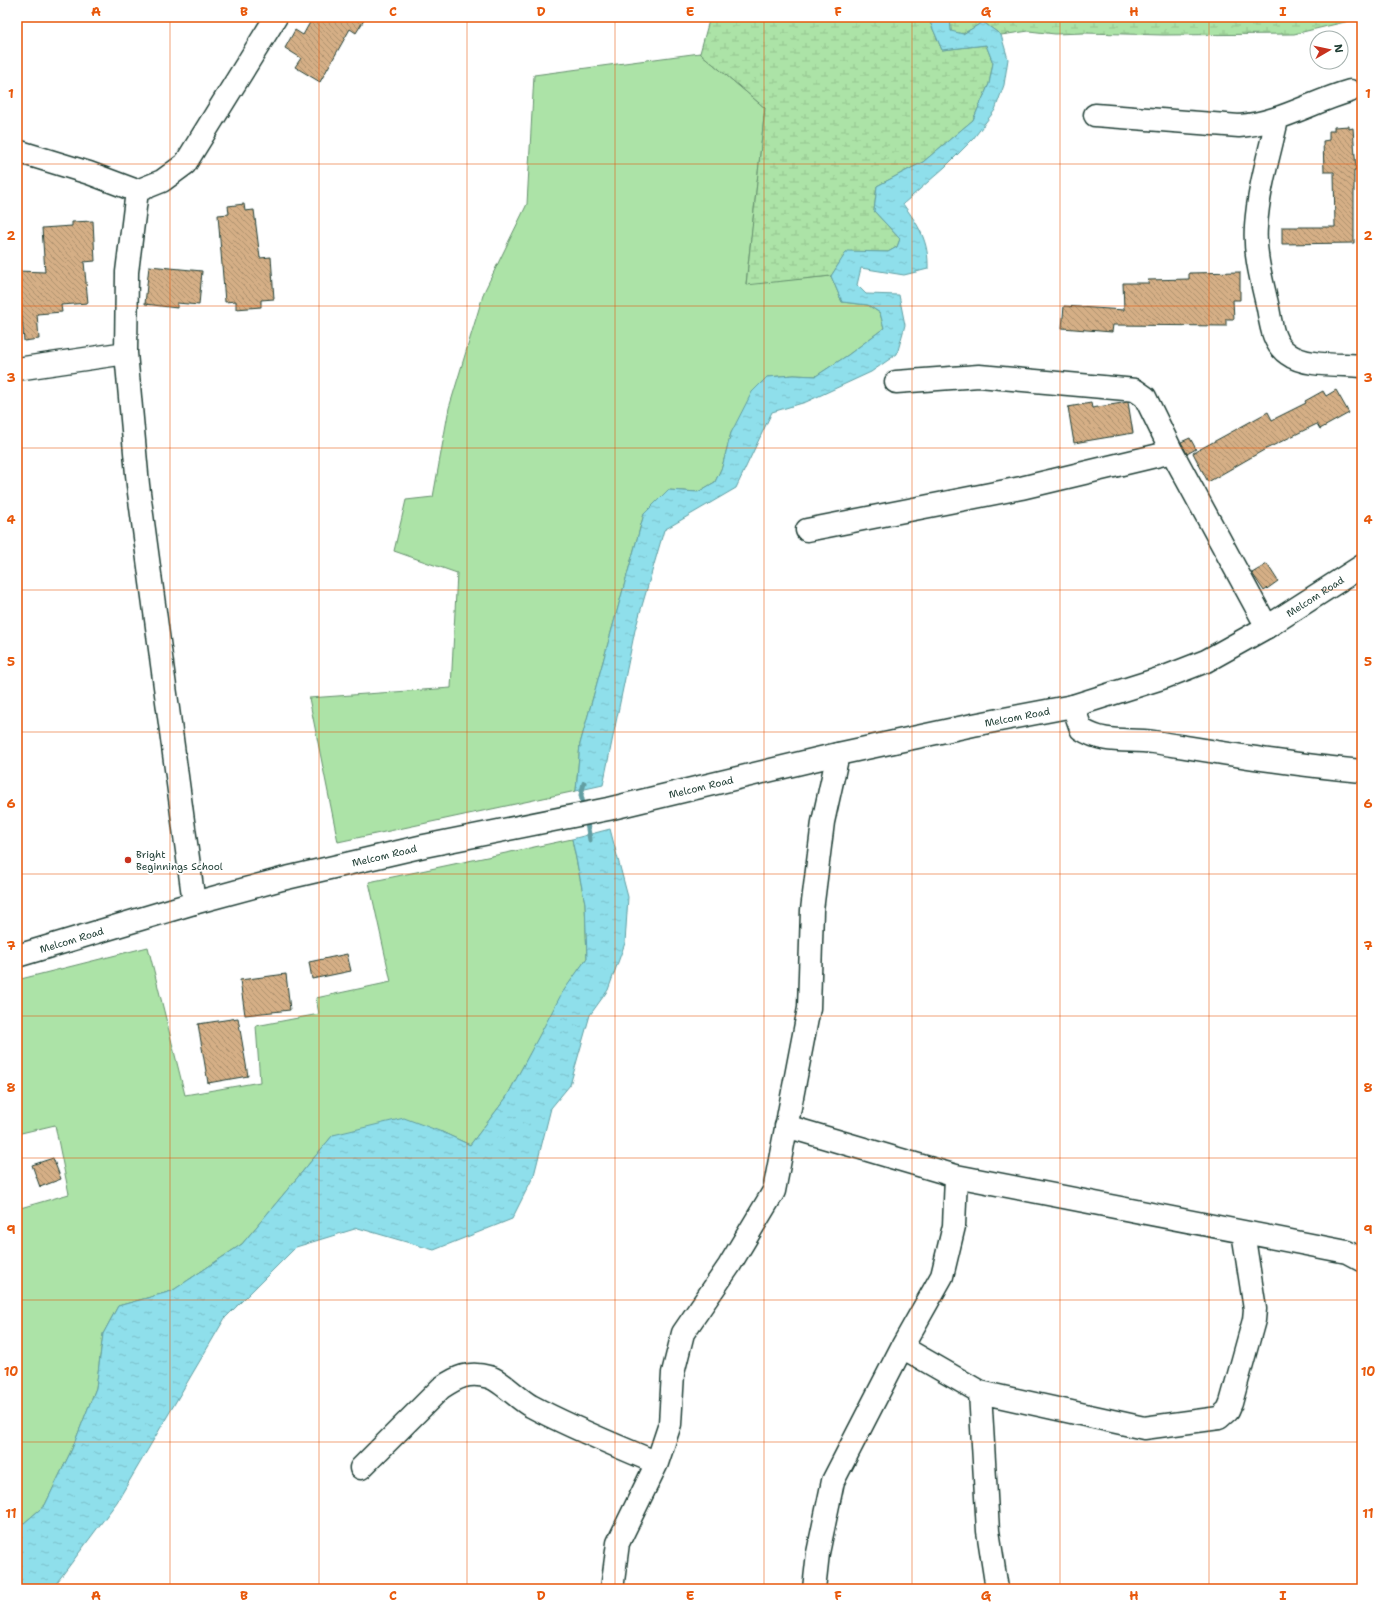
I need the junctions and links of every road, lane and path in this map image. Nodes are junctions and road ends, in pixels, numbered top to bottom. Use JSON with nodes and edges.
{"nodes":[{"id":1,"x":276,"y":17,"type":"edge"},
{"id":2,"x":1350,"y":91,"type":"dead end"},
{"id":3,"x":1095,"y":115,"type":"dead end"},
{"id":4,"x":1277,"y":120,"type":"junction"},
{"id":5,"x":17,"y":151,"type":"edge"},
{"id":6,"x":138,"y":191,"type":"junction"},
{"id":7,"x":126,"y":353,"type":"junction"},
{"id":8,"x":1362,"y":366,"type":"edge"},
{"id":9,"x":17,"y":369,"type":"edge"},
{"id":10,"x":896,"y":382,"type":"dead end"},
{"id":11,"x":1172,"y":452,"type":"junction"},
{"id":12,"x":807,"y":530,"type":"dead end"},
{"id":13,"x":1362,"y":566,"type":"edge"},
{"id":14,"x":1267,"y":627,"type":"junction"},
{"id":15,"x":1073,"y":706,"type":"junction"},
{"id":16,"x":838,"y":754,"type":"junction"},
{"id":17,"x":1362,"y":772,"type":"edge"},
{"id":18,"x":194,"y":903,"type":"junction"},
{"id":19,"x":17,"y":956,"type":"edge"},
{"id":20,"x":786,"y":1126,"type":"junction"},
{"id":21,"x":956,"y":1176,"type":"junction"},
{"id":22,"x":1243,"y":1232,"type":"junction"},
{"id":23,"x":1362,"y":1260,"type":"edge"},
{"id":24,"x":902,"y":1347,"type":"junction"},
{"id":25,"x":980,"y":1392,"type":"junction"},
{"id":26,"x":657,"y":1463,"type":"junction"},
{"id":27,"x":361,"y":1468,"type":"dead end"},
{"id":28,"x":612,"y":1589,"type":"edge"},
{"id":29,"x":814,"y":1589,"type":"edge"},
{"id":30,"x":997,"y":1589,"type":"edge"}],
"edges":[{"from":1,"to":6,"type":"street"},
{"from":2,"to":4,"type":"street"},
{"from":3,"to":4,"type":"street"},
{"from":4,"to":8,"type":"street"},
{"from":5,"to":6,"type":"street"},
{"from":6,"to":7,"type":"street"},
{"from":7,"to":9,"type":"street"},
{"from":7,"to":18,"type":"street"},
{"from":10,"to":11,"type":"street"},
{"from":11,"to":12,"type":"street"},
{"from":11,"to":14,"type":"street"},
{"from":13,"to":14,"type":"street","name":"Melcom Road"},
{"from":14,"to":15,"type":"street","name":"Melcom Road"},
{"from":15,"to":16,"type":"street","name":"Melcom Road"},
{"from":15,"to":17,"type":"street"},
{"from":16,"to":18,"type":"street","name":"Melcom Road"},
{"from":16,"to":20,"type":"street"},
{"from":18,"to":19,"type":"street","name":"Melcom Road"},
{"from":20,"to":21,"type":"street"},
{"from":20,"to":26,"type":"street"},
{"from":21,"to":22,"type":"street"},
{"from":21,"to":24,"type":"street"},
{"from":22,"to":23,"type":"street"},
{"from":22,"to":25,"type":"street"},
{"from":24,"to":25,"type":"street"},
{"from":24,"to":29,"type":"street"},
{"from":25,"to":30,"type":"street"},
{"from":26,"to":27,"type":"street"},
{"from":26,"to":28,"type":"street"}]}
